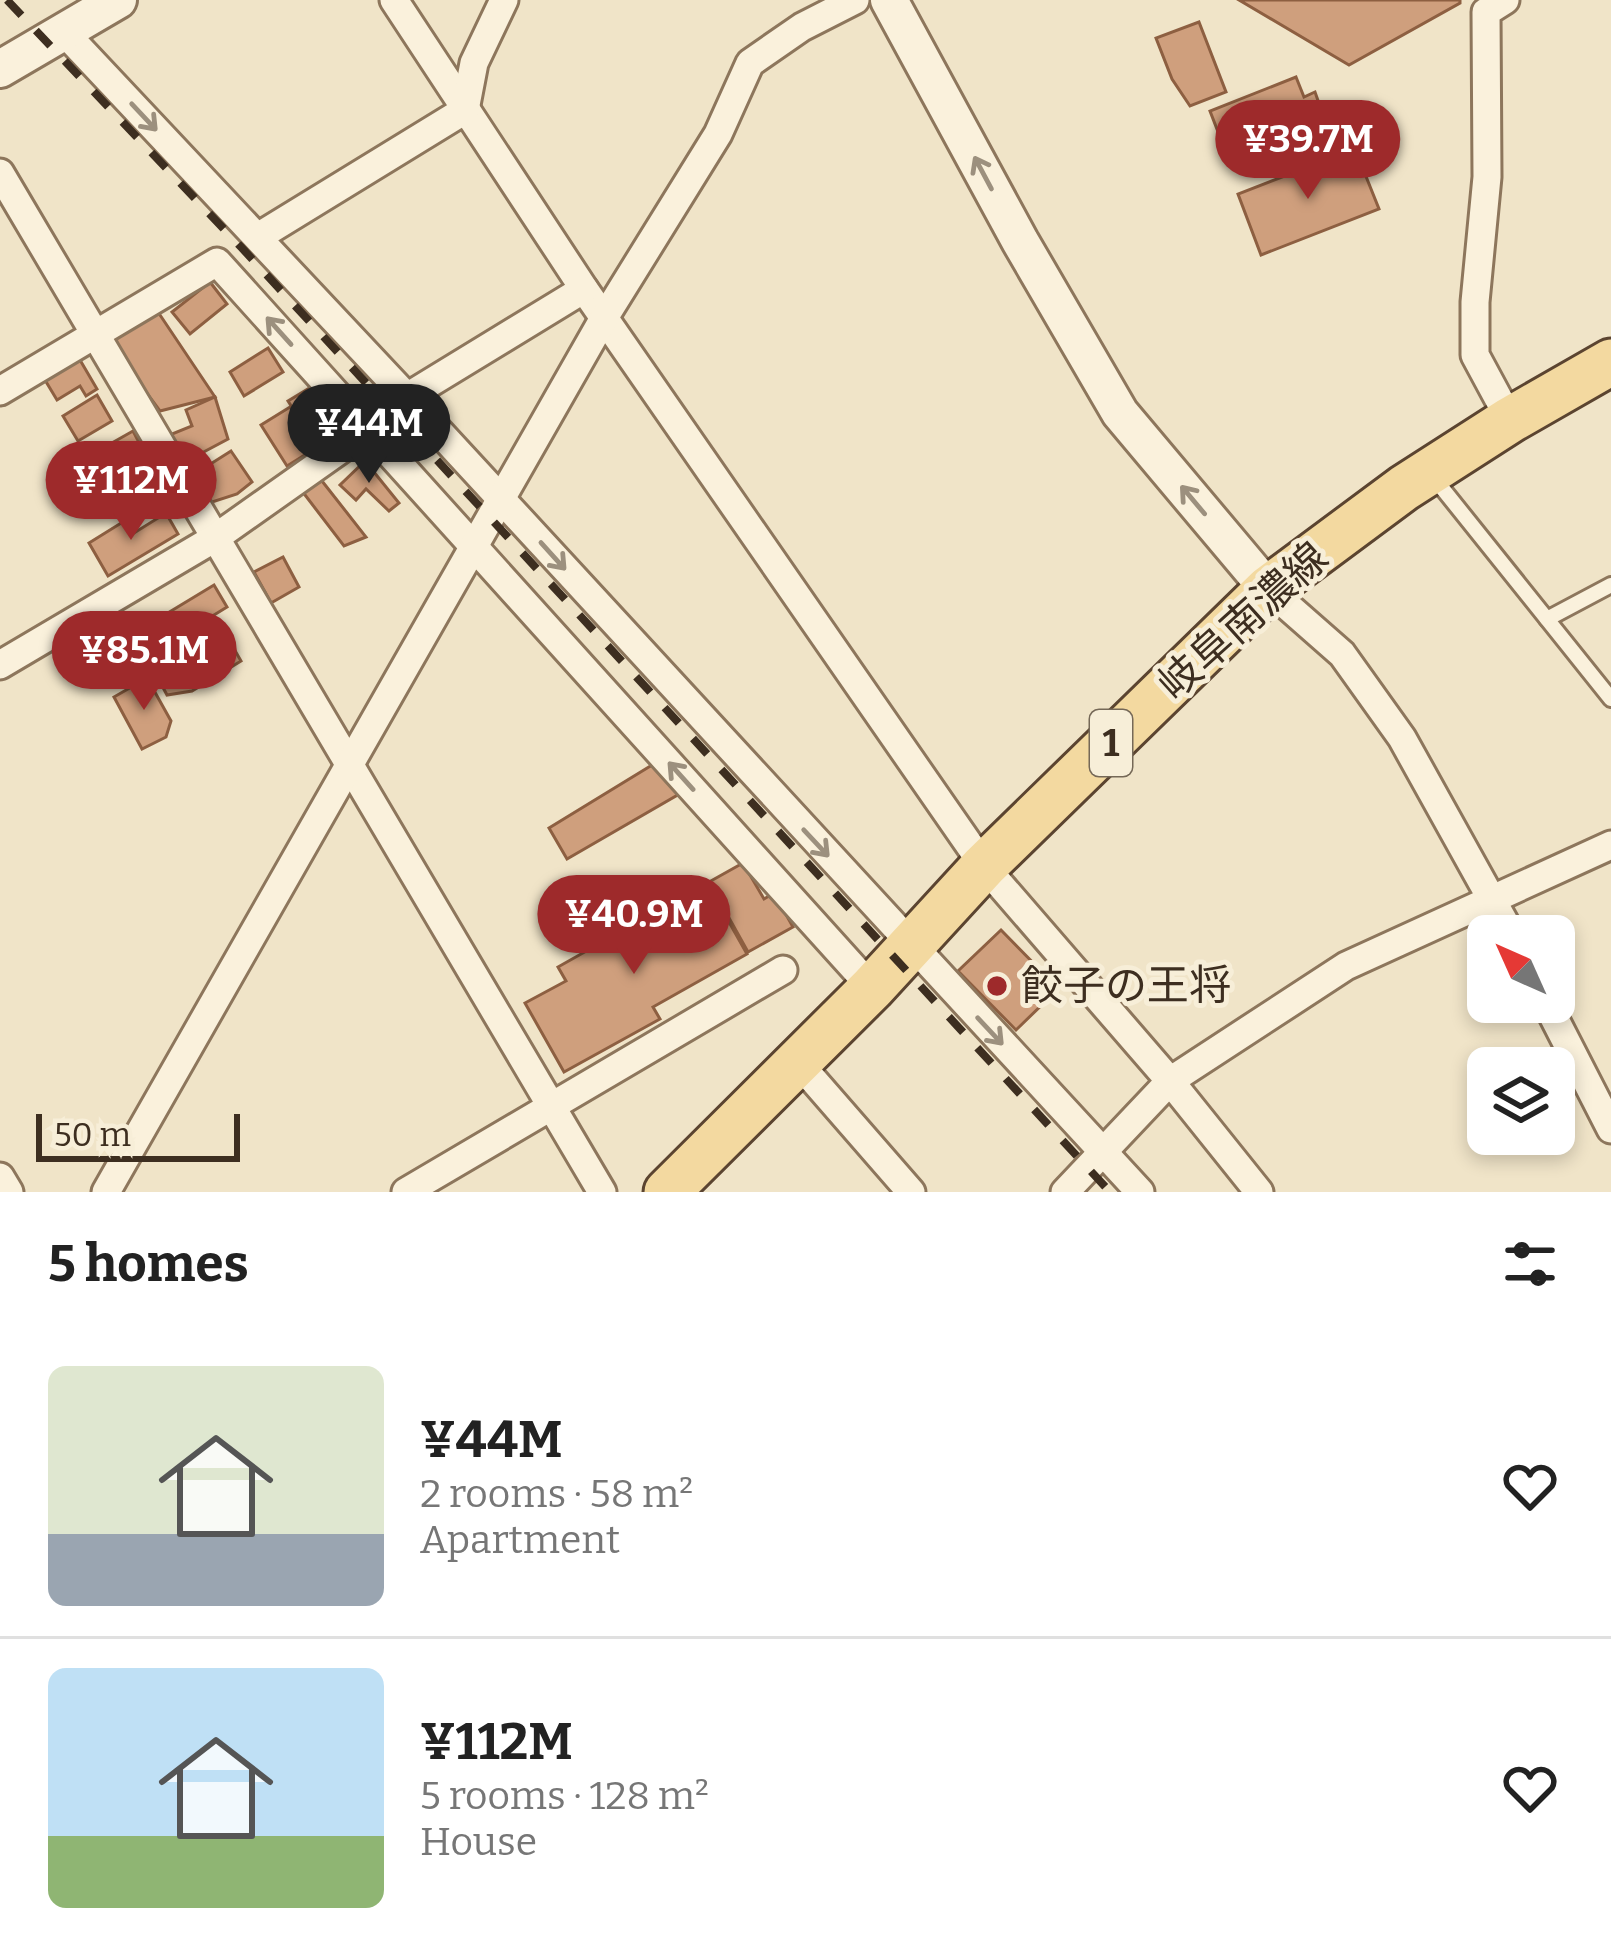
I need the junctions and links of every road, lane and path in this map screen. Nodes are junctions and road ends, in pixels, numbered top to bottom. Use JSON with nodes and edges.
{"nodes":[{"id":1,"x":118,"y":0,"type":"edge"},
{"id":2,"x":394,"y":0,"type":"edge"},
{"id":3,"x":504,"y":0,"type":"edge"},
{"id":4,"x":855,"y":0,"type":"edge"},
{"id":5,"x":889,"y":0,"type":"edge"},
{"id":6,"x":1505,"y":0,"type":"edge"},
{"id":7,"x":64,"y":32,"type":"junction"},
{"id":8,"x":0,"y":69,"type":"edge"},
{"id":9,"x":465,"y":110,"type":"junction"},
{"id":10,"x":0,"y":173,"type":"edge"},
{"id":11,"x":257,"y":237,"type":"junction"},
{"id":12,"x":584,"y":289,"type":"junction"},
{"id":13,"x":604,"y":318,"type":"junction"},
{"id":14,"x":93,"y":335,"type":"junction"},
{"id":15,"x":1611,"y":362,"type":"edge"},
{"id":16,"x":0,"y":391,"type":"edge"},
{"id":17,"x":407,"y":397,"type":"junction"},
{"id":18,"x":1510,"y":420,"type":"junction"},
{"id":19,"x":368,"y":430,"type":"junction"},
{"id":20,"x":1430,"y":472,"type":"junction"},
{"id":21,"x":502,"y":500,"type":"junction"},
{"id":22,"x":214,"y":538,"type":"junction"},
{"id":23,"x":474,"y":548,"type":"junction"},
{"id":24,"x":1611,"y":585,"type":"edge"},
{"id":25,"x":1268,"y":589,"type":"junction"},
{"id":26,"x":1547,"y":619,"type":"junction"},
{"id":27,"x":0,"y":665,"type":"edge"},
{"id":28,"x":1611,"y":699,"type":"edge"},
{"id":29,"x":349,"y":760,"type":"junction"},
{"id":30,"x":1611,"y":845,"type":"edge"},
{"id":31,"x":983,"y":866,"type":"junction"},
{"id":32,"x":1493,"y":899,"type":"junction"},
{"id":33,"x":1501,"y":915,"type":"edge"},
{"id":34,"x":910,"y":946,"type":"junction"},
{"id":35,"x":783,"y":970,"type":"dead end"},
{"id":36,"x":872,"y":988,"type":"junction"},
{"id":37,"x":1557,"y":1023,"type":"edge"},
{"id":38,"x":796,"y":1060,"type":"junction"},
{"id":39,"x":1170,"y":1081,"type":"junction"},
{"id":40,"x":550,"y":1108,"type":"junction"},
{"id":41,"x":1611,"y":1129,"type":"edge"},
{"id":42,"x":1103,"y":1153,"type":"junction"},
{"id":43,"x":0,"y":1177,"type":"edge"},
{"id":44,"x":8,"y":1192,"type":"edge"},
{"id":45,"x":106,"y":1192,"type":"edge"},
{"id":46,"x":406,"y":1192,"type":"edge"},
{"id":47,"x":602,"y":1192,"type":"edge"},
{"id":48,"x":667,"y":1192,"type":"edge"},
{"id":49,"x":911,"y":1192,"type":"edge"},
{"id":50,"x":1065,"y":1192,"type":"edge"},
{"id":51,"x":1139,"y":1192,"type":"edge"},
{"id":52,"x":1259,"y":1192,"type":"edge"}],
"edges":[{"from":1,"to":7,"type":"street"},
{"from":2,"to":9,"type":"street"},
{"from":3,"to":9,"type":"street"},
{"from":4,"to":13,"type":"street"},
{"from":25,"to":5,"type":"street","one_way":true},
{"from":6,"to":18,"type":"street"},
{"from":7,"to":8,"type":"street"},
{"from":7,"to":11,"type":"street","one_way":true},
{"from":9,"to":11,"type":"street"},
{"from":9,"to":12,"type":"street"},
{"from":10,"to":14,"type":"street"},
{"from":11,"to":17,"type":"street"},
{"from":12,"to":13,"type":"street"},
{"from":12,"to":17,"type":"street"},
{"from":13,"to":21,"type":"street"},
{"from":13,"to":31,"type":"street"},
{"from":14,"to":16,"type":"street"},
{"from":19,"to":14,"type":"street","one_way":true},
{"from":14,"to":22,"type":"street"},
{"from":15,"to":18,"type":"main road","name":"岐阜南濃線","number":"1"},
{"from":17,"to":21,"type":"street"},
{"from":18,"to":20,"type":"main road","name":"岐阜南濃線","number":"1"},
{"from":19,"to":22,"type":"street"},
{"from":19,"to":23,"type":"street"},
{"from":20,"to":25,"type":"main road","name":"岐阜南濃線","number":"1"},
{"from":20,"to":26,"type":"lane"},
{"from":21,"to":23,"type":"street"},
{"from":21,"to":34,"type":"street","one_way":true},
{"from":22,"to":27,"type":"street"},
{"from":22,"to":29,"type":"street"},
{"from":23,"to":29,"type":"street"},
{"from":36,"to":23,"type":"street","one_way":true},
{"from":24,"to":26,"type":"lane"},
{"from":25,"to":31,"type":"main road","name":"岐阜南濃線","number":"1"},
{"from":25,"to":32,"type":"street"},
{"from":26,"to":28,"type":"lane"},
{"from":29,"to":40,"type":"street"},
{"from":29,"to":45,"type":"street"},
{"from":30,"to":32,"type":"street"},
{"from":31,"to":34,"type":"main road","name":"岐阜南濃線","number":"1"},
{"from":31,"to":39,"type":"street"},
{"from":32,"to":33,"type":"street"},
{"from":32,"to":39,"type":"street"},
{"from":34,"to":36,"type":"main road","name":"岐阜南濃線","number":"1"},
{"from":34,"to":42,"type":"street","one_way":true},
{"from":35,"to":40,"type":"street"},
{"from":36,"to":38,"type":"main road","name":"岐阜南濃線","number":"1"},
{"from":37,"to":41,"type":"street"},
{"from":38,"to":48,"type":"main road","name":"岐阜南濃線","number":"1"},
{"from":38,"to":49,"type":"street"},
{"from":39,"to":42,"type":"street"},
{"from":39,"to":52,"type":"street"},
{"from":40,"to":46,"type":"street"},
{"from":40,"to":47,"type":"street"},
{"from":42,"to":50,"type":"street"},
{"from":42,"to":51,"type":"street"},
{"from":43,"to":44,"type":"street"}]}
